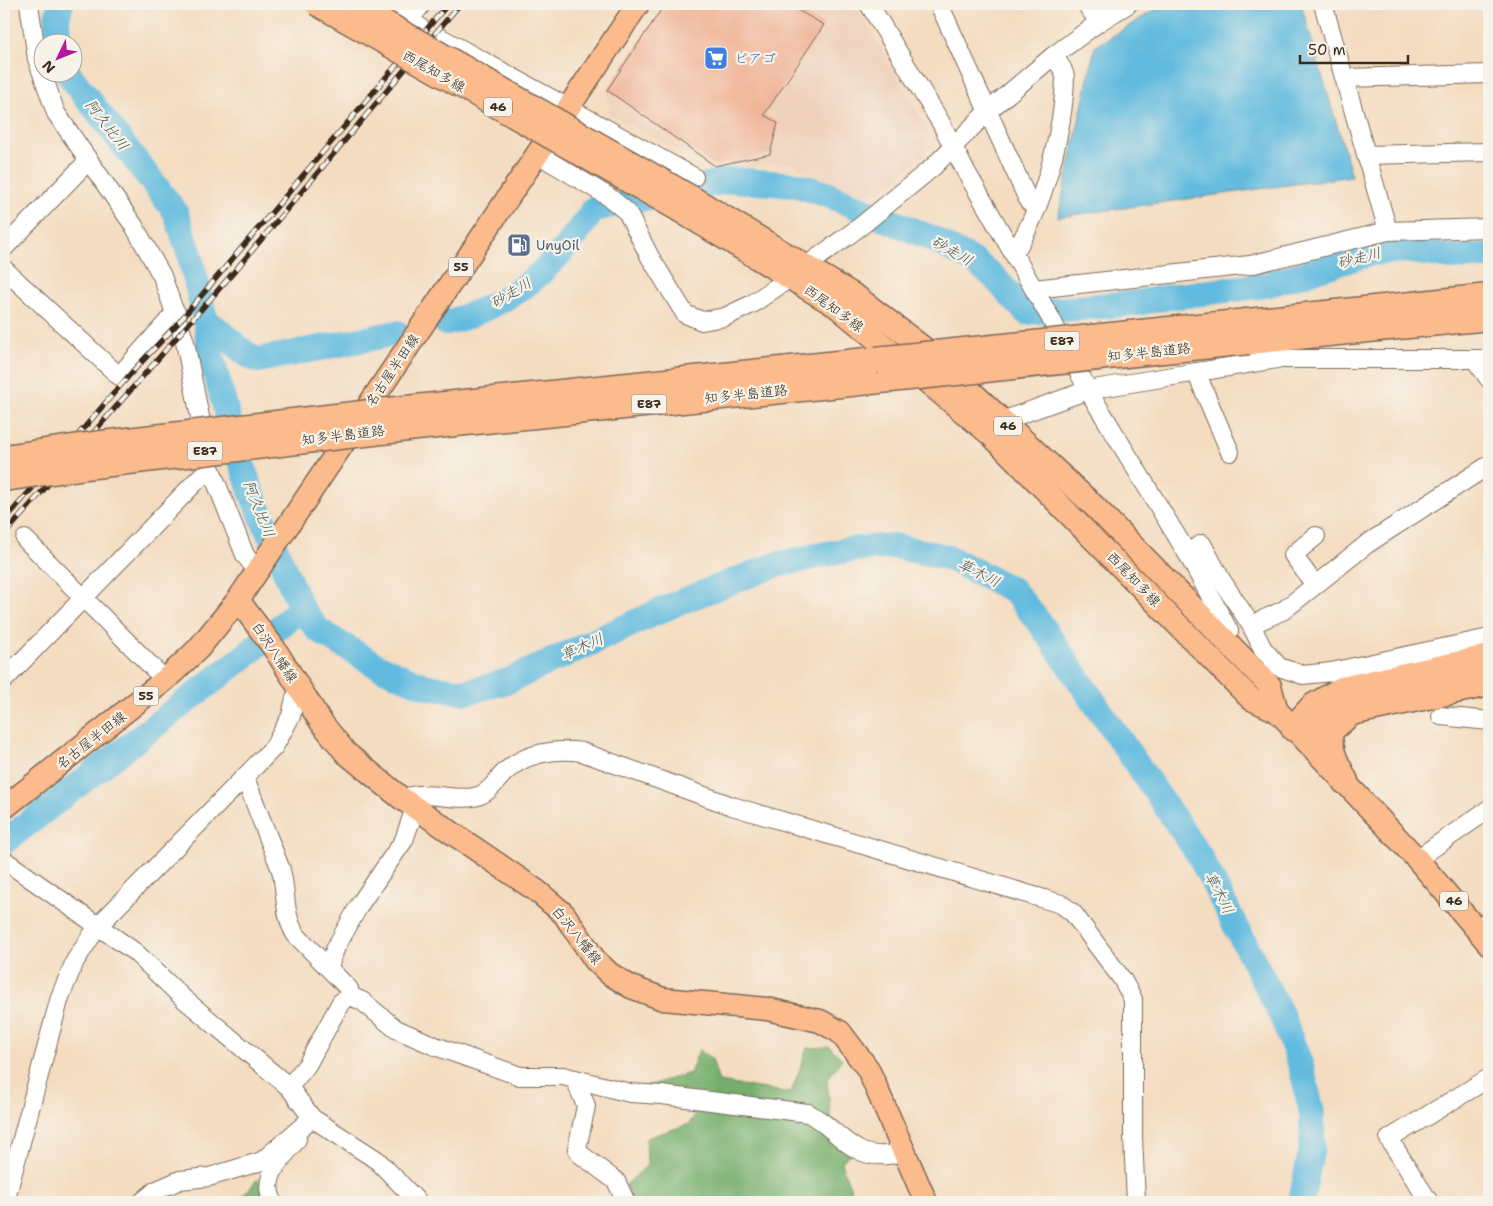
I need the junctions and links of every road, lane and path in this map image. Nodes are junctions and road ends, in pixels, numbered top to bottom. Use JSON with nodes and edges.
{"nodes":[{"id":1,"x":29,"y":4,"type":"edge"},
{"id":2,"x":316,"y":4,"type":"edge"},
{"id":3,"x":354,"y":4,"type":"edge"},
{"id":4,"x":381,"y":4,"type":"edge"},
{"id":5,"x":422,"y":4,"type":"edge"},
{"id":6,"x":638,"y":4,"type":"edge"},
{"id":7,"x":869,"y":4,"type":"edge"},
{"id":8,"x":939,"y":4,"type":"edge"},
{"id":9,"x":1086,"y":4,"type":"edge"},
{"id":10,"x":1128,"y":4,"type":"edge"},
{"id":11,"x":1323,"y":4,"type":"edge"},
{"id":12,"x":1099,"y":22,"type":"junction"},
{"id":13,"x":441,"y":38,"type":"dead end"},
{"id":14,"x":1053,"y":56,"type":"junction"},
{"id":15,"x":1489,"y":74,"type":"edge"},
{"id":16,"x":1345,"y":78,"type":"junction"},
{"id":17,"x":567,"y":108,"type":"junction"},
{"id":18,"x":988,"y":111,"type":"junction"},
{"id":19,"x":952,"y":148,"type":"junction"},
{"id":20,"x":1489,"y":152,"type":"edge"},
{"id":21,"x":536,"y":153,"type":"junction"},
{"id":22,"x":1366,"y":155,"type":"junction"},
{"id":23,"x":89,"y":160,"type":"junction"},
{"id":24,"x":688,"y":194,"type":"junction"},
{"id":25,"x":1036,"y":208,"type":"junction"},
{"id":26,"x":1489,"y":228,"type":"edge"},
{"id":27,"x":1388,"y":231,"type":"junction"},
{"id":28,"x":4,"y":248,"type":"edge"},
{"id":29,"x":1014,"y":253,"type":"junction"},
{"id":30,"x":4,"y":269,"type":"edge"},
{"id":31,"x":800,"y":271,"type":"junction"},
{"id":32,"x":1489,"y":280,"type":"edge"},
{"id":33,"x":1036,"y":295,"type":"junction"},
{"id":34,"x":1489,"y":297,"type":"edge"},
{"id":35,"x":176,"y":312,"type":"junction"},
{"id":36,"x":1311,"y":315,"type":"junction"},
{"id":37,"x":1489,"y":317,"type":"edge"},
{"id":38,"x":1424,"y":324,"type":"junction"},
{"id":39,"x":1489,"y":328,"type":"edge"},
{"id":40,"x":1248,"y":332,"type":"junction"},
{"id":41,"x":1483,"y":360,"type":"edge"},
{"id":42,"x":1196,"y":372,"type":"junction"},
{"id":43,"x":1489,"y":379,"type":"edge"},
{"id":44,"x":1088,"y":390,"type":"junction"},
{"id":45,"x":406,"y":418,"type":"junction"},
{"id":46,"x":1002,"y":420,"type":"junction"},
{"id":47,"x":1230,"y":452,"type":"dead end"},
{"id":48,"x":4,"y":458,"type":"edge"},
{"id":49,"x":1489,"y":465,"type":"edge"},
{"id":50,"x":210,"y":467,"type":"junction"},
{"id":51,"x":4,"y":478,"type":"edge"},
{"id":52,"x":1316,"y":536,"type":"dead end"},
{"id":53,"x":25,"y":539,"type":"dead end"},
{"id":54,"x":1187,"y":553,"type":"junction"},
{"id":55,"x":262,"y":566,"type":"junction"},
{"id":56,"x":1315,"y":585,"type":"junction"},
{"id":57,"x":84,"y":598,"type":"junction"},
{"id":58,"x":238,"y":600,"type":"junction"},
{"id":59,"x":1251,"y":625,"type":"junction"},
{"id":60,"x":1229,"y":631,"type":"dead end"},
{"id":61,"x":1489,"y":638,"type":"edge"},
{"id":62,"x":1489,"y":658,"type":"edge"},
{"id":63,"x":4,"y":680,"type":"edge"},
{"id":64,"x":165,"y":680,"type":"junction"},
{"id":65,"x":1489,"y":683,"type":"edge"},
{"id":66,"x":301,"y":690,"type":"junction"},
{"id":67,"x":1351,"y":712,"type":"junction"},
{"id":68,"x":1441,"y":716,"type":"dead end"},
{"id":69,"x":1285,"y":719,"type":"junction"},
{"id":70,"x":1489,"y":721,"type":"edge"},
{"id":71,"x":245,"y":778,"type":"junction"},
{"id":72,"x":1345,"y":781,"type":"junction"},
{"id":73,"x":408,"y":803,"type":"junction"},
{"id":74,"x":4,"y":808,"type":"edge"},
{"id":75,"x":1489,"y":809,"type":"edge"},
{"id":76,"x":1417,"y":859,"type":"junction"},
{"id":77,"x":4,"y":860,"type":"edge"},
{"id":78,"x":98,"y":926,"type":"junction"},
{"id":79,"x":1486,"y":931,"type":"edge"},
{"id":80,"x":329,"y":966,"type":"junction"},
{"id":81,"x":350,"y":996,"type":"junction"},
{"id":82,"x":1489,"y":1078,"type":"edge"},
{"id":83,"x":575,"y":1079,"type":"junction"},
{"id":84,"x":289,"y":1087,"type":"junction"},
{"id":85,"x":307,"y":1124,"type":"junction"},
{"id":86,"x":903,"y":1152,"type":"junction"},
{"id":87,"x":5,"y":1202,"type":"edge"},
{"id":88,"x":142,"y":1202,"type":"edge"},
{"id":89,"x":273,"y":1202,"type":"edge"},
{"id":90,"x":418,"y":1202,"type":"edge"},
{"id":91,"x":626,"y":1202,"type":"edge"},
{"id":92,"x":926,"y":1202,"type":"edge"},
{"id":93,"x":1136,"y":1202,"type":"edge"},
{"id":94,"x":1429,"y":1202,"type":"edge"}],
"edges":[{"from":1,"to":23,"type":"street"},
{"from":2,"to":24,"type":"main road","name":"西尾知多線","number":"46","bridge":true},
{"from":3,"to":24,"type":"main road","name":"西尾知多線","number":"46","bridge":true},
{"from":4,"to":5,"type":"street"},
{"from":6,"to":17,"type":"main road","name":"名古屋半田線","number":"55"},
{"from":7,"to":19,"type":"street"},
{"from":8,"to":18,"type":"street"},
{"from":9,"to":12,"type":"street"},
{"from":10,"to":12,"type":"street"},
{"from":11,"to":16,"type":"street"},
{"from":12,"to":14,"type":"street"},
{"from":13,"to":17,"type":"street"},
{"from":14,"to":18,"type":"street"},
{"from":14,"to":25,"type":"street"},
{"from":15,"to":16,"type":"street"},
{"from":16,"to":22,"type":"street"},
{"from":17,"to":21,"type":"main road","name":"名古屋半田線","number":"55"},
{"from":17,"to":24,"type":"street"},
{"from":18,"to":19,"type":"street"},
{"from":18,"to":25,"type":"street"},
{"from":19,"to":29,"type":"street"},
{"from":19,"to":31,"type":"street"},
{"from":20,"to":22,"type":"street"},
{"from":21,"to":31,"type":"street"},
{"from":21,"to":55,"type":"main road","name":"名古屋半田線","number":"55"},
{"from":22,"to":27,"type":"street"},
{"from":23,"to":28,"type":"street"},
{"from":23,"to":35,"type":"street"},
{"from":24,"to":31,"type":"main road","name":"西尾知多線","number":"46"},
{"from":25,"to":29,"type":"street"},
{"from":26,"to":27,"type":"street"},
{"from":27,"to":33,"type":"street"},
{"from":29,"to":33,"type":"street"},
{"from":30,"to":35,"type":"street"},
{"from":31,"to":46,"type":"main road","name":"西尾知多線","number":"46"},
{"from":31,"to":69,"type":"main road","name":"西尾知多線","number":"46"},
{"from":32,"to":36,"type":"highway"},
{"from":33,"to":44,"type":"street"},
{"from":34,"to":36,"type":"highway","name":"知多半島道路","number":"E87"},
{"from":35,"to":50,"type":"street"},
{"from":36,"to":40,"type":"highway","name":"知多半島道路","number":"E87"},
{"from":37,"to":38,"type":"highway","name":"知多半島道路","number":"E87"},
{"from":38,"to":39,"type":"highway"},
{"from":38,"to":40,"type":"highway","name":"知多半島道路","number":"E87"},
{"from":40,"to":45,"type":"highway","name":"知多半島道路","number":"E87","bridge":true},
{"from":41,"to":42,"type":"street"},
{"from":41,"to":43,"type":"street"},
{"from":42,"to":44,"type":"street"},
{"from":42,"to":47,"type":"street"},
{"from":44,"to":46,"type":"street"},
{"from":44,"to":54,"type":"street"},
{"from":45,"to":48,"type":"highway","name":"知多半島道路","number":"E87","bridge":true},
{"from":45,"to":51,"type":"highway","name":"知多半島道路","number":"E87","bridge":true},
{"from":46,"to":69,"type":"main road","name":"西尾知多線","number":"46"},
{"from":49,"to":56,"type":"street"},
{"from":50,"to":55,"type":"street"},
{"from":50,"to":57,"type":"street"},
{"from":52,"to":56,"type":"street"},
{"from":53,"to":57,"type":"street"},
{"from":54,"to":59,"type":"street"},
{"from":54,"to":60,"type":"street"},
{"from":55,"to":58,"type":"main road","name":"名古屋半田線","number":"55"},
{"from":56,"to":59,"type":"street"},
{"from":57,"to":63,"type":"street"},
{"from":57,"to":64,"type":"street"},
{"from":58,"to":64,"type":"main road","name":"名古屋半田線","number":"55"},
{"from":58,"to":66,"type":"main road","name":"白沢八幡線"},
{"from":59,"to":61,"type":"street"},
{"from":62,"to":69,"type":"highway"},
{"from":64,"to":74,"type":"main road","name":"名古屋半田線","number":"55"},
{"from":65,"to":67,"type":"highway"},
{"from":66,"to":71,"type":"street"},
{"from":66,"to":73,"type":"main road","name":"白沢八幡線"},
{"from":67,"to":69,"type":"highway"},
{"from":67,"to":72,"type":"highway"},
{"from":68,"to":70,"type":"street"},
{"from":69,"to":72,"type":"main road","name":"西尾知多線","number":"46"},
{"from":71,"to":78,"type":"street"},
{"from":71,"to":80,"type":"street"},
{"from":72,"to":76,"type":"main road","name":"西尾知多線","number":"46"},
{"from":73,"to":80,"type":"street"},
{"from":73,"to":86,"type":"main road","name":"白沢八幡線"},
{"from":73,"to":93,"type":"street"},
{"from":75,"to":76,"type":"street"},
{"from":76,"to":79,"type":"main road","name":"西尾知多線","number":"46"},
{"from":77,"to":78,"type":"street"},
{"from":78,"to":84,"type":"street"},
{"from":78,"to":87,"type":"street"},
{"from":80,"to":81,"type":"street"},
{"from":81,"to":83,"type":"street"},
{"from":81,"to":84,"type":"street"},
{"from":82,"to":94,"type":"street"},
{"from":83,"to":86,"type":"street"},
{"from":83,"to":91,"type":"street"},
{"from":84,"to":85,"type":"street"},
{"from":85,"to":88,"type":"street"},
{"from":85,"to":89,"type":"street"},
{"from":85,"to":90,"type":"street"},
{"from":86,"to":92,"type":"main road","name":"白沢八幡線"}]}
